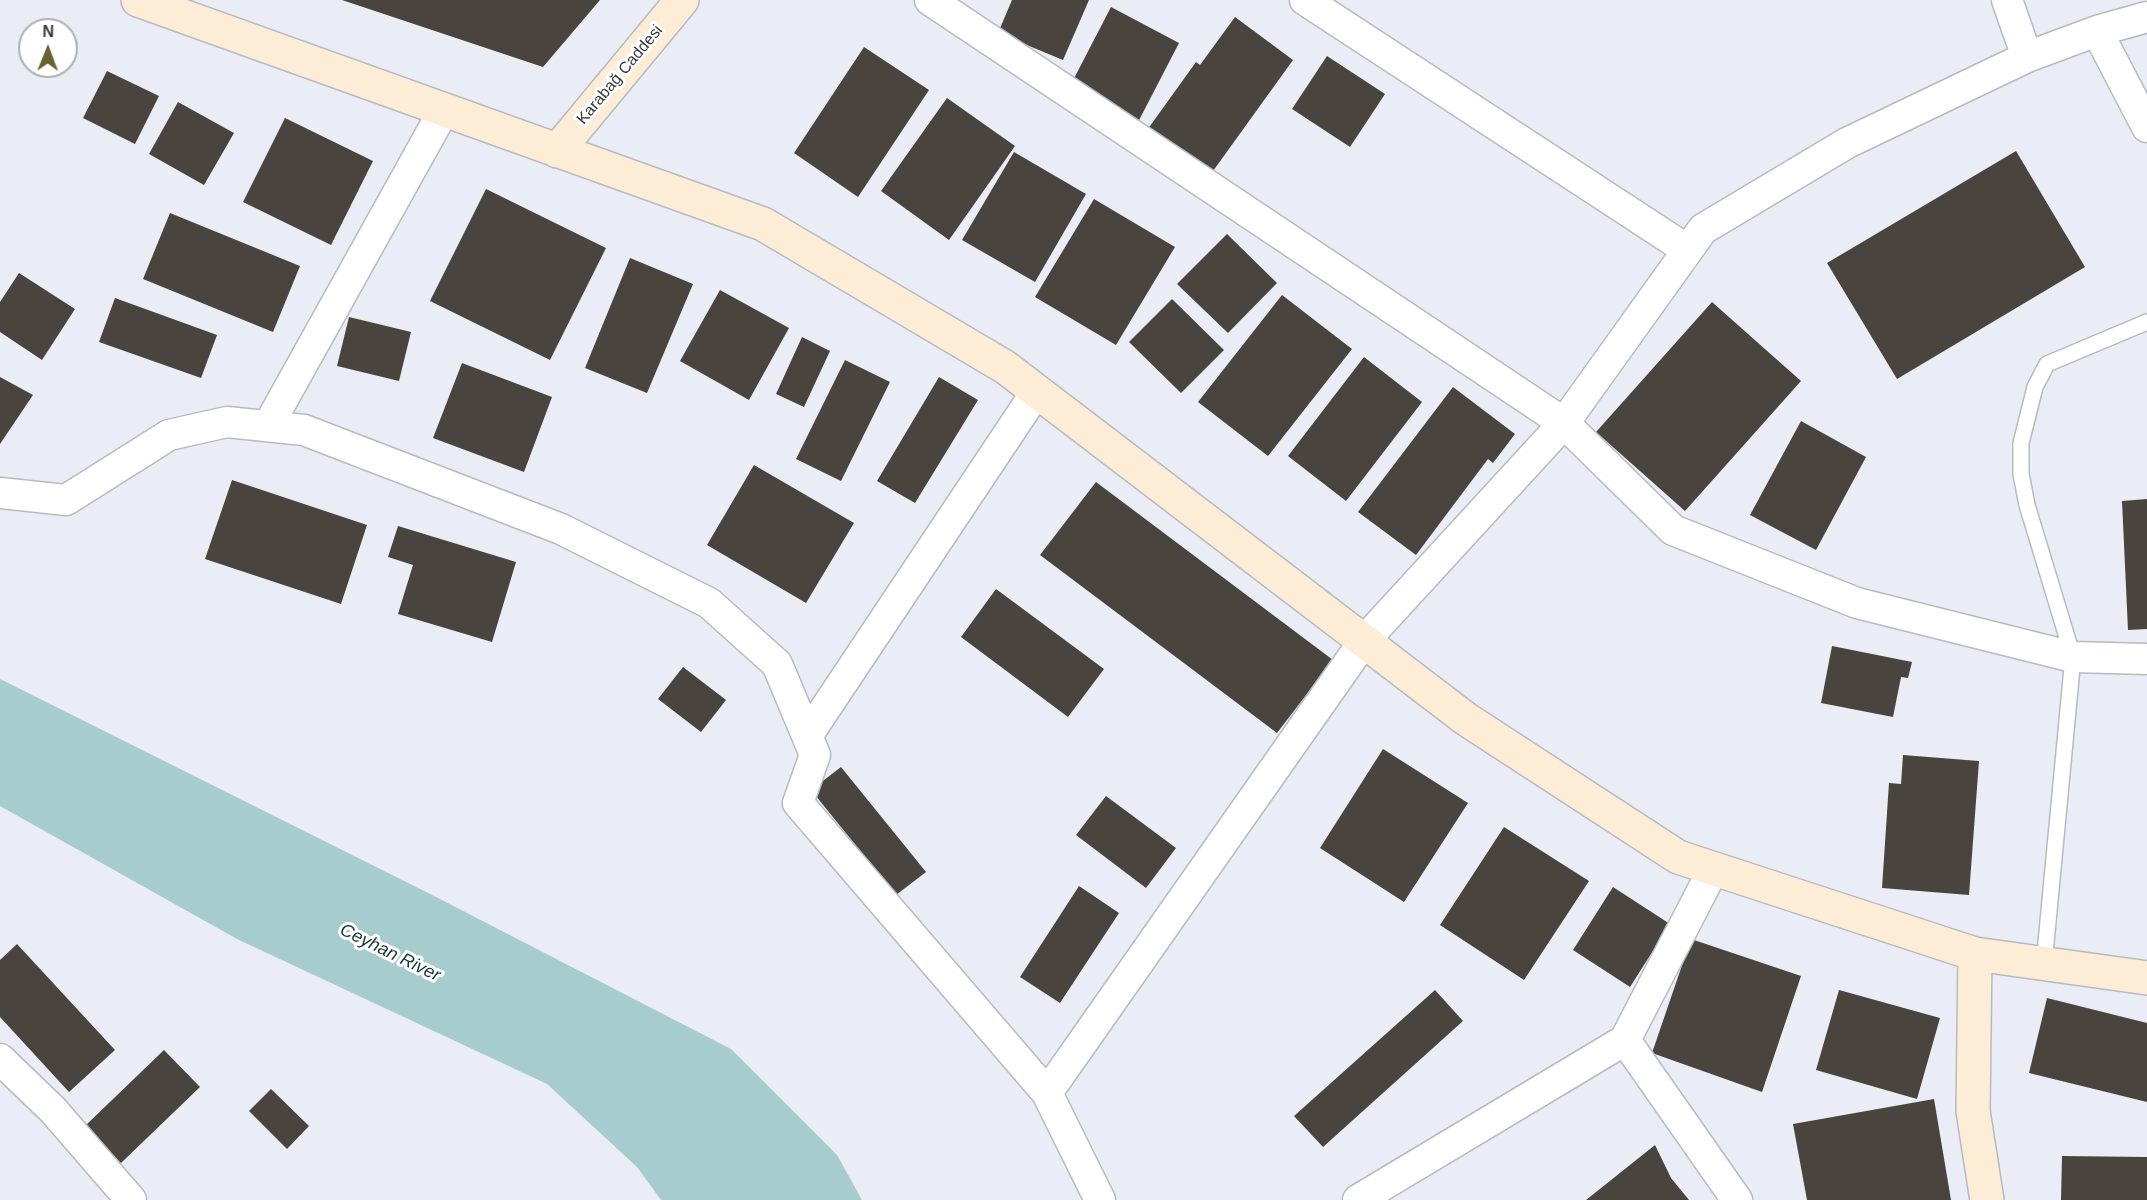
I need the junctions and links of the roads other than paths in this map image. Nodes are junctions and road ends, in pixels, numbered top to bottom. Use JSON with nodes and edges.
{"nodes":[{"id":1,"x":138,"y":0,"type":"edge"},
{"id":2,"x":682,"y":0,"type":"edge"},
{"id":3,"x":930,"y":0,"type":"edge"},
{"id":4,"x":1305,"y":0,"type":"edge"},
{"id":5,"x":2007,"y":0,"type":"edge"},
{"id":6,"x":2147,"y":17,"type":"edge"},
{"id":7,"x":2097,"y":31,"type":"junction"},
{"id":8,"x":2027,"y":57,"type":"junction"},
{"id":9,"x":444,"y":110,"type":"junction"},
{"id":10,"x":2147,"y":127,"type":"edge"},
{"id":11,"x":558,"y":150,"type":"junction"},
{"id":12,"x":1686,"y":249,"type":"junction"},
{"id":13,"x":2147,"y":322,"type":"edge"},
{"id":14,"x":1037,"y":391,"type":"junction"},
{"id":15,"x":1564,"y":423,"type":"junction"},
{"id":16,"x":268,"y":426,"type":"junction"},
{"id":17,"x":0,"y":493,"type":"edge"},
{"id":18,"x":1364,"y":641,"type":"junction"},
{"id":19,"x":2073,"y":657,"type":"junction"},
{"id":20,"x":2147,"y":659,"type":"edge"},
{"id":21,"x":807,"y":736,"type":"junction"},
{"id":22,"x":1714,"y":868,"type":"junction"},
{"id":23,"x":1975,"y":954,"type":"junction"},
{"id":24,"x":2044,"y":964,"type":"junction"},
{"id":25,"x":2147,"y":978,"type":"edge"},
{"id":26,"x":1625,"y":1040,"type":"junction"},
{"id":27,"x":0,"y":1059,"type":"edge"},
{"id":28,"x":1047,"y":1093,"type":"junction"},
{"id":29,"x":131,"y":1200,"type":"edge"},
{"id":30,"x":1100,"y":1200,"type":"edge"},
{"id":31,"x":1358,"y":1200,"type":"edge"},
{"id":32,"x":1737,"y":1200,"type":"edge"},
{"id":33,"x":1987,"y":1200,"type":"edge"}],
"edges":[{"from":1,"to":9,"type":"street"},
{"from":2,"to":11,"type":"street","name":"Karabağ Caddesi"},
{"from":3,"to":15,"type":"street"},
{"from":4,"to":12,"type":"street"},
{"from":5,"to":8,"type":"street"},
{"from":6,"to":7,"type":"street"},
{"from":7,"to":8,"type":"street"},
{"from":7,"to":10,"type":"street"},
{"from":8,"to":12,"type":"street"},
{"from":9,"to":11,"type":"street"},
{"from":9,"to":16,"type":"street"},
{"from":11,"to":14,"type":"street"},
{"from":12,"to":15,"type":"street"},
{"from":13,"to":19,"type":"lane"},
{"from":14,"to":18,"type":"street"},
{"from":14,"to":21,"type":"street"},
{"from":15,"to":18,"type":"street"},
{"from":15,"to":19,"type":"street"},
{"from":16,"to":17,"type":"street"},
{"from":16,"to":21,"type":"street"},
{"from":18,"to":22,"type":"street"},
{"from":18,"to":28,"type":"street"},
{"from":19,"to":20,"type":"street"},
{"from":19,"to":24,"type":"lane"},
{"from":21,"to":28,"type":"street"},
{"from":22,"to":23,"type":"street"},
{"from":22,"to":26,"type":"street"},
{"from":23,"to":24,"type":"street"},
{"from":23,"to":33,"type":"street"},
{"from":24,"to":25,"type":"street"},
{"from":26,"to":31,"type":"street"},
{"from":26,"to":32,"type":"street"},
{"from":27,"to":29,"type":"street"},
{"from":28,"to":30,"type":"street"}]}
